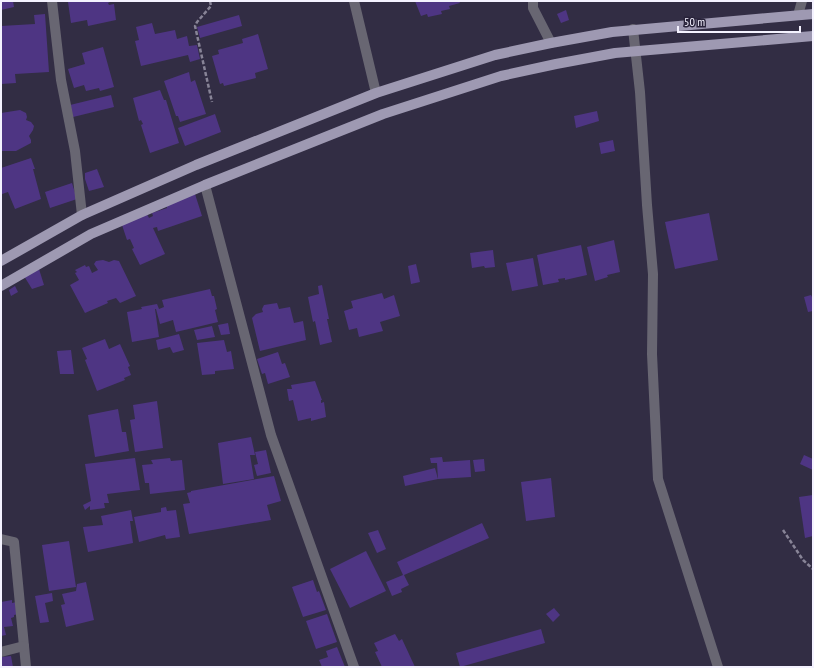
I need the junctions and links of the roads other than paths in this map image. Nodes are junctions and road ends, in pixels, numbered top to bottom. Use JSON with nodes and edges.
{"nodes":[{"id":1,"x":52,"y":1,"type":"edge"},
{"id":2,"x":354,"y":1,"type":"edge"},
{"id":3,"x":533,"y":1,"type":"edge"},
{"id":4,"x":802,"y":1,"type":"edge"},
{"id":5,"x":813,"y":14,"type":"edge"},
{"id":6,"x":798,"y":15,"type":"junction"},
{"id":7,"x":633,"y":29,"type":"junction"},
{"id":8,"x":813,"y":36,"type":"edge"},
{"id":9,"x":551,"y":43,"type":"junction"},
{"id":10,"x":635,"y":52,"type":"junction"},
{"id":11,"x":376,"y":93,"type":"junction"},
{"id":12,"x":205,"y":185,"type":"junction"},
{"id":13,"x":82,"y":214,"type":"junction"},
{"id":14,"x":1,"y":261,"type":"edge"},
{"id":15,"x":1,"y":286,"type":"edge"},
{"id":16,"x":1,"y":539,"type":"edge"},
{"id":17,"x":24,"y":646,"type":"junction"},
{"id":18,"x":1,"y":652,"type":"edge"},
{"id":19,"x":26,"y":667,"type":"edge"},
{"id":20,"x":354,"y":667,"type":"edge"},
{"id":21,"x":718,"y":667,"type":"edge"}],
"edges":[{"from":1,"to":13,"type":"street"},
{"from":2,"to":11,"type":"street"},
{"from":3,"to":9,"type":"street"},
{"from":4,"to":6,"type":"street"},
{"from":5,"to":6,"type":"main road"},
{"from":6,"to":7,"type":"main road"},
{"from":7,"to":9,"type":"main road"},
{"from":7,"to":10,"type":"street"},
{"from":8,"to":10,"type":"main road"},
{"from":9,"to":11,"type":"main road"},
{"from":10,"to":12,"type":"main road"},
{"from":10,"to":21,"type":"street"},
{"from":11,"to":13,"type":"main road"},
{"from":12,"to":15,"type":"main road"},
{"from":12,"to":20,"type":"street"},
{"from":13,"to":14,"type":"main road"},
{"from":16,"to":17,"type":"street"},
{"from":17,"to":18,"type":"street"},
{"from":17,"to":19,"type":"street"}]}
